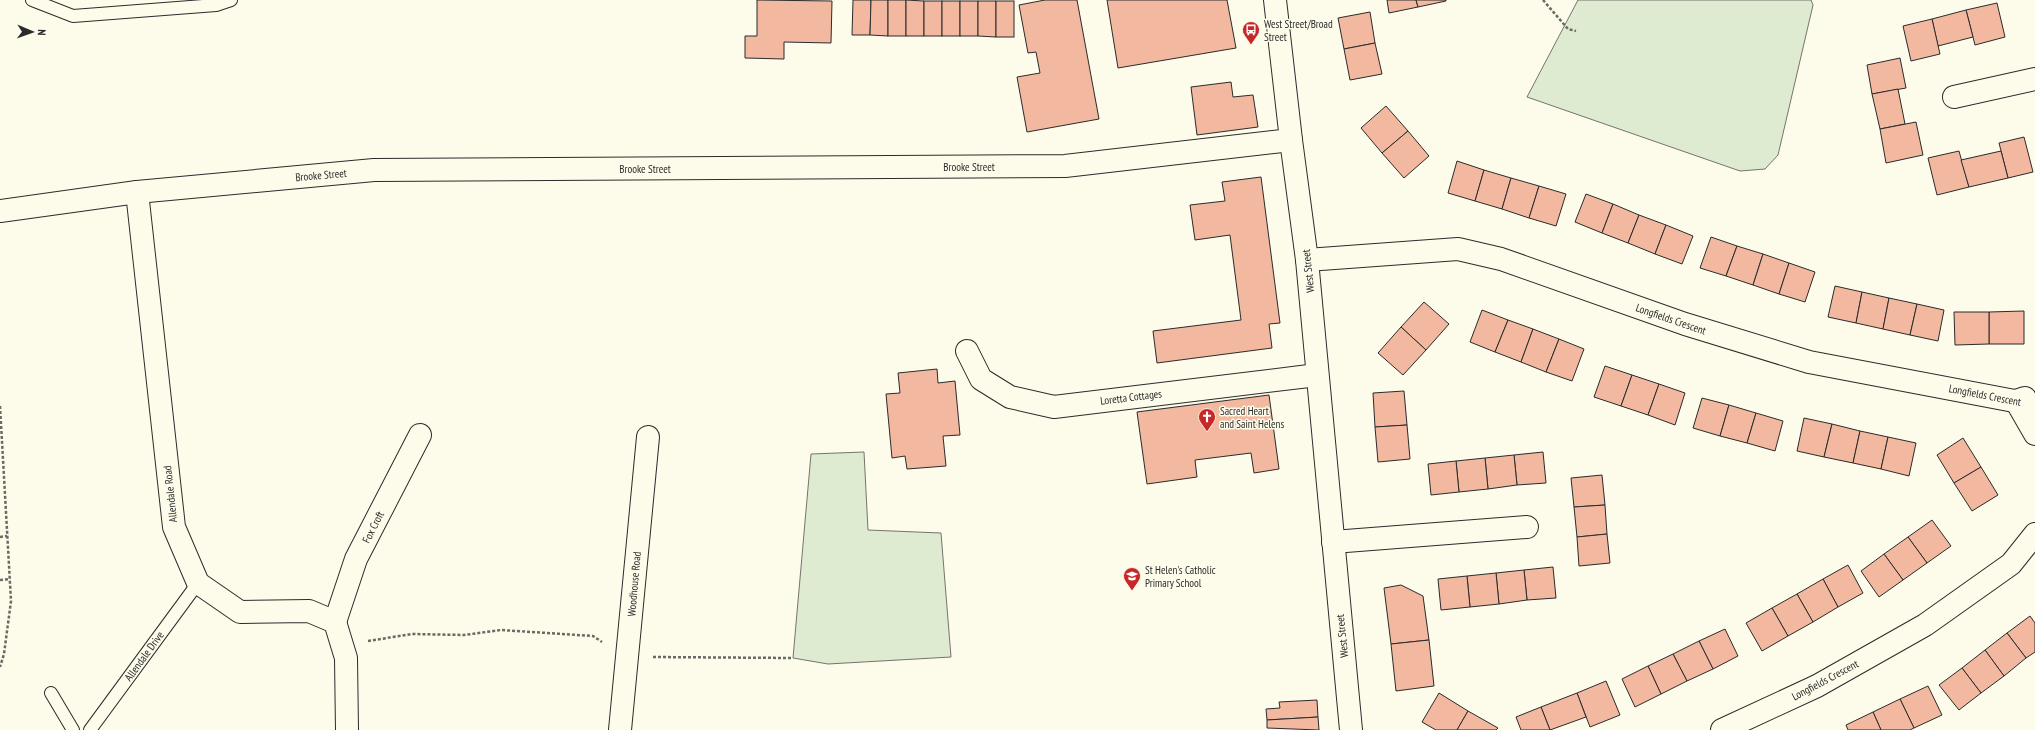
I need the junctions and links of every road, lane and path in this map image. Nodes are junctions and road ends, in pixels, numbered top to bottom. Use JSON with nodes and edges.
{"nodes":[{"id":1,"x":32,"y":0,"type":"edge"},
{"id":2,"x":230,"y":0,"type":"edge"},
{"id":3,"x":1275,"y":0,"type":"edge"},
{"id":4,"x":1543,"y":0,"type":"edge"},
{"id":5,"x":1576,"y":31,"type":"dead end"},
{"id":6,"x":2035,"y":79,"type":"edge"},
{"id":7,"x":1954,"y":97,"type":"dead end"},
{"id":8,"x":1291,"y":140,"type":"junction"},
{"id":9,"x":137,"y":192,"type":"junction"},
{"id":10,"x":0,"y":210,"type":"edge"},
{"id":11,"x":1307,"y":260,"type":"junction"},
{"id":12,"x":967,"y":351,"type":"dead end"},
{"id":13,"x":1317,"y":375,"type":"junction"},
{"id":14,"x":2029,"y":400,"type":"edge"},
{"id":15,"x":0,"y":406,"type":"edge"},
{"id":16,"x":1,"y":423,"type":"edge"},
{"id":17,"x":2035,"y":434,"type":"edge"},
{"id":18,"x":420,"y":435,"type":"dead end"},
{"id":19,"x":648,"y":437,"type":"dead end"},
{"id":20,"x":1527,"y":527,"type":"dead end"},
{"id":21,"x":2035,"y":534,"type":"edge"},
{"id":22,"x":8,"y":536,"type":"junction"},
{"id":23,"x":0,"y":537,"type":"edge"},
{"id":24,"x":1333,"y":542,"type":"junction"},
{"id":25,"x":0,"y":580,"type":"edge"},
{"id":26,"x":10,"y":580,"type":"junction"},
{"id":27,"x":198,"y":583,"type":"junction"},
{"id":28,"x":335,"y":622,"type":"junction"},
{"id":29,"x":342,"y":646,"type":"junction"},
{"id":30,"x":627,"y":657,"type":"junction"},
{"id":31,"x":793,"y":658,"type":"dead end"},
{"id":32,"x":0,"y":665,"type":"edge"},
{"id":33,"x":51,"y":693,"type":"dead end"},
{"id":34,"x":73,"y":730,"type":"edge"},
{"id":35,"x":90,"y":730,"type":"edge"},
{"id":36,"x":347,"y":730,"type":"edge"},
{"id":37,"x":620,"y":730,"type":"edge"},
{"id":38,"x":1352,"y":730,"type":"edge"},
{"id":39,"x":1722,"y":730,"type":"edge"}],
"edges":[{"from":1,"to":2,"type":"lane"},
{"from":3,"to":8,"type":"street","name":"West Street"},
{"from":4,"to":5,"type":"path"},
{"from":6,"to":7,"type":"street"},
{"from":8,"to":9,"type":"street","name":"Brooke Street"},
{"from":8,"to":11,"type":"street","name":"West Street"},
{"from":9,"to":10,"type":"street","name":"Brooke Street"},
{"from":9,"to":27,"type":"street","name":"Allendale Road"},
{"from":11,"to":13,"type":"street","name":"West Street"},
{"from":11,"to":14,"type":"street","name":"Longfields Crescent"},
{"from":12,"to":13,"type":"street","name":"Loretta Cottages"},
{"from":13,"to":24,"type":"street","name":"West Street"},
{"from":14,"to":17,"type":"street"},
{"from":15,"to":16,"type":"path"},
{"from":16,"to":22,"type":"path"},
{"from":18,"to":28,"type":"street","name":"Fox Croft"},
{"from":19,"to":30,"type":"street","name":"Woodhouse Road"},
{"from":20,"to":24,"type":"street"},
{"from":21,"to":39,"type":"street","name":"Longfields Crescent"},
{"from":22,"to":23,"type":"path"},
{"from":22,"to":26,"type":"path"},
{"from":24,"to":38,"type":"street","name":"West Street"},
{"from":25,"to":26,"type":"path"},
{"from":26,"to":32,"type":"path"},
{"from":27,"to":28,"type":"street"},
{"from":27,"to":35,"type":"lane","name":"Allendale Drive"},
{"from":28,"to":29,"type":"street"},
{"from":29,"to":30,"type":"path"},
{"from":29,"to":36,"type":"street"},
{"from":30,"to":31,"type":"path"},
{"from":30,"to":37,"type":"street","name":"Woodhouse Road"},
{"from":33,"to":34,"type":"lane"}]}
